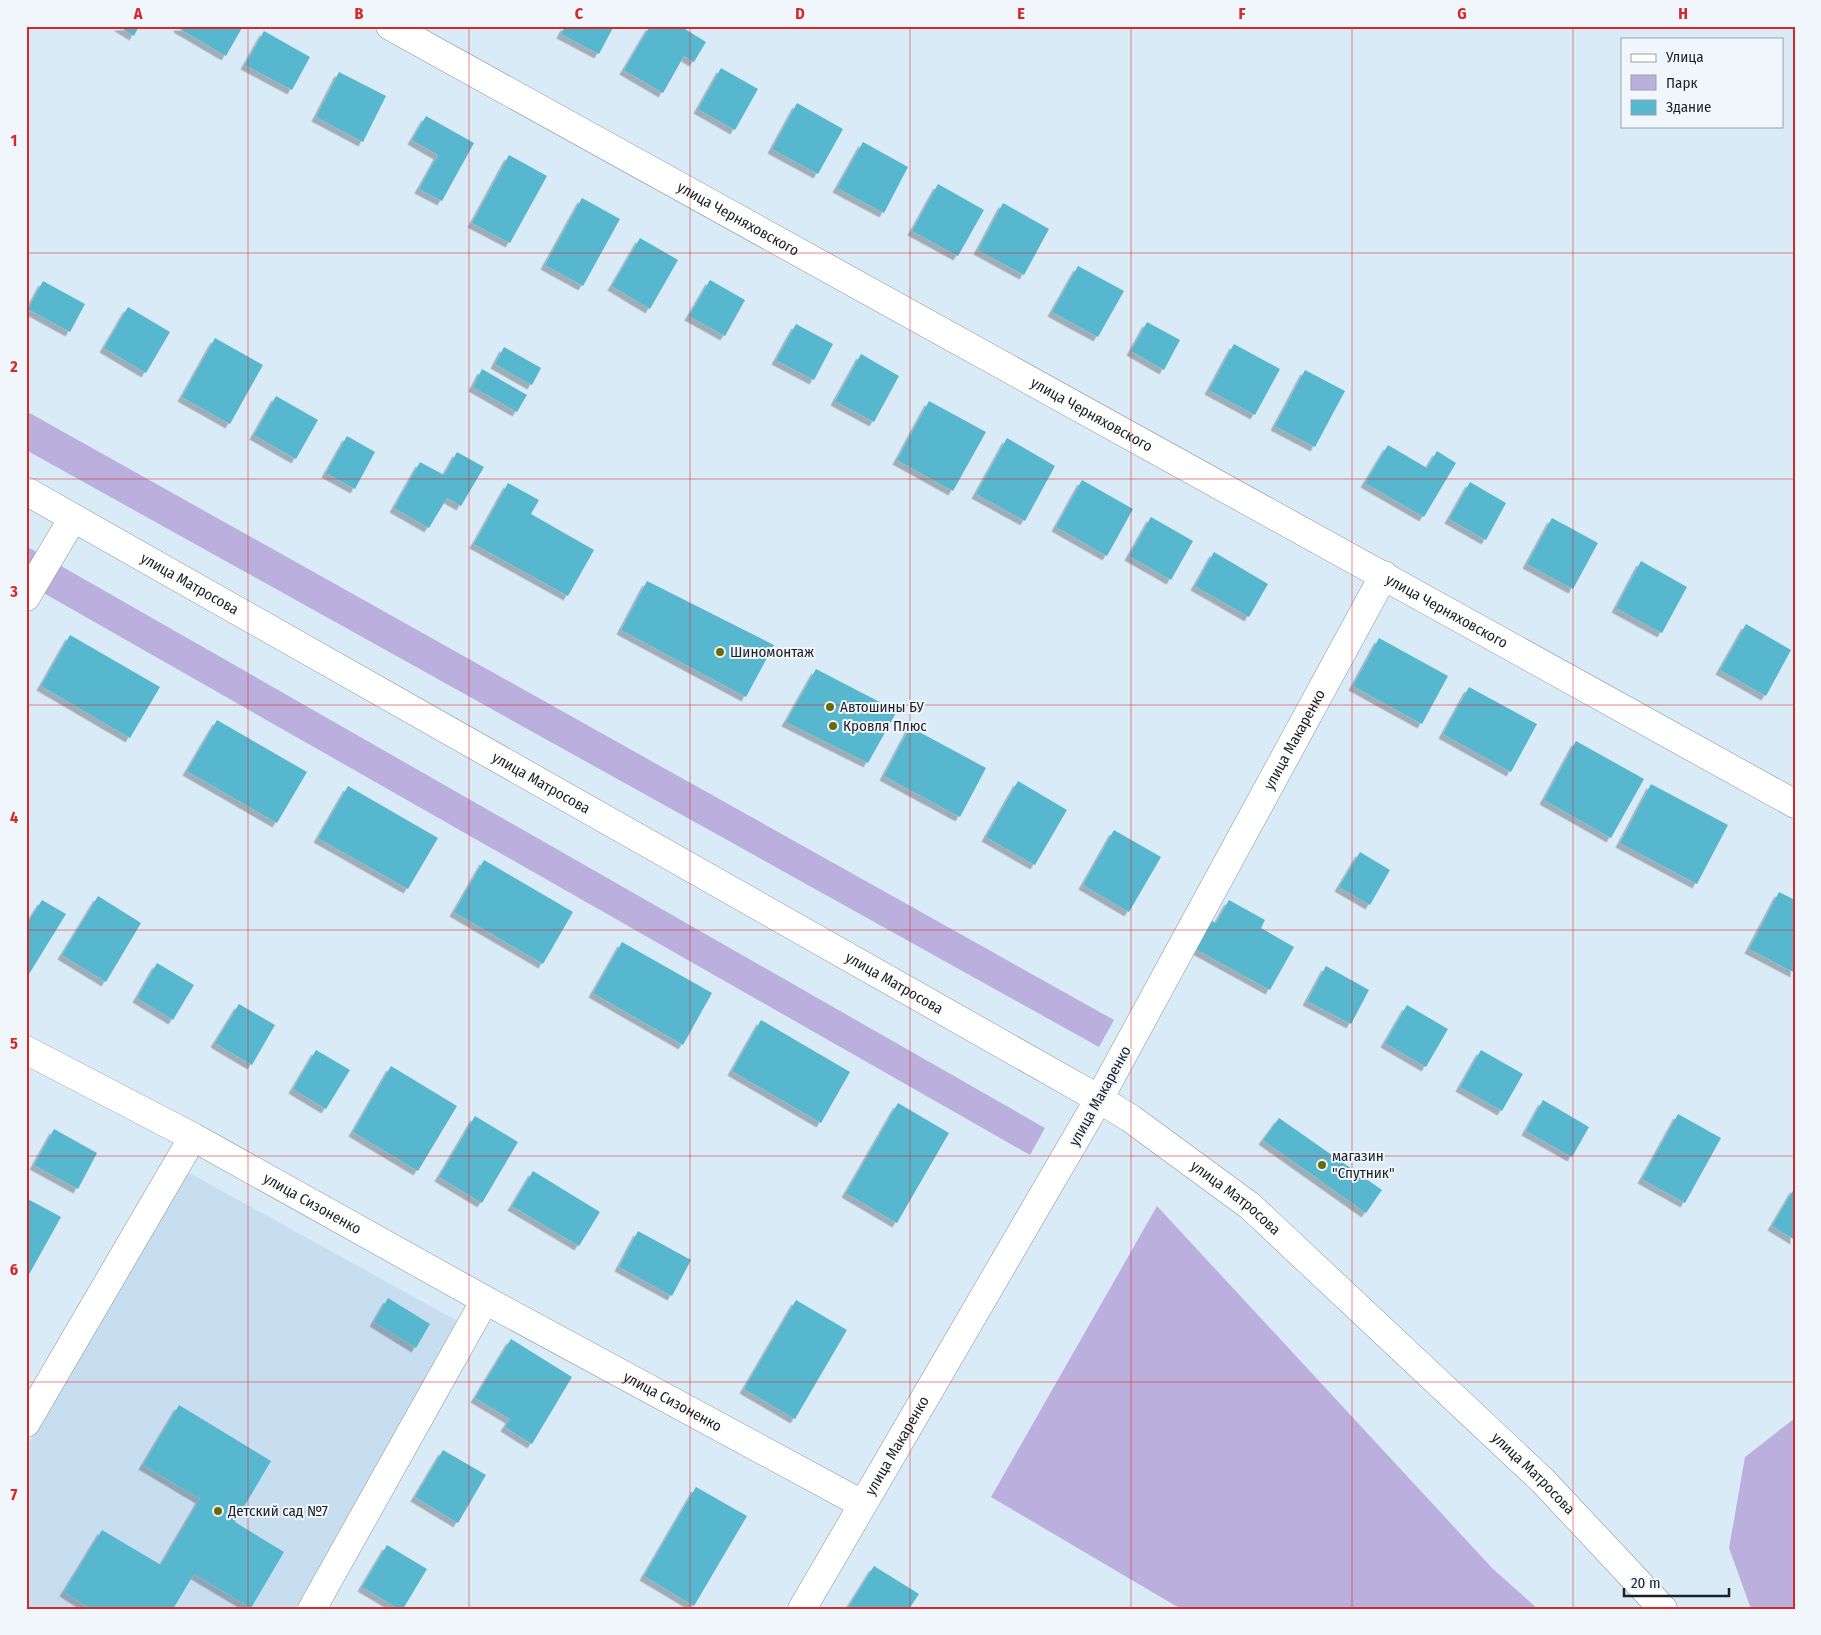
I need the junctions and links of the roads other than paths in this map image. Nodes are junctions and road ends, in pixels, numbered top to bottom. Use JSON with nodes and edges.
{"nodes":[{"id":1,"x":390,"y":26,"type":"edge"},
{"id":2,"x":26,"y":491,"type":"edge"},
{"id":3,"x":73,"y":518,"type":"junction"},
{"id":4,"x":1384,"y":575,"type":"junction"},
{"id":5,"x":26,"y":597,"type":"edge"},
{"id":6,"x":1795,"y":804,"type":"edge"},
{"id":7,"x":26,"y":1050,"type":"edge"},
{"id":8,"x":1099,"y":1099,"type":"junction"},
{"id":9,"x":193,"y":1137,"type":"junction"},
{"id":10,"x":485,"y":1300,"type":"junction"},
{"id":11,"x":26,"y":1422,"type":"edge"},
{"id":12,"x":862,"y":1504,"type":"junction"},
{"id":13,"x":312,"y":1609,"type":"edge"},
{"id":14,"x":802,"y":1609,"type":"edge"},
{"id":15,"x":1663,"y":1609,"type":"edge"}],
"edges":[{"from":1,"to":4,"type":"street","name":"улица Черняховского"},
{"from":2,"to":3,"type":"street","name":"улица Матросова"},
{"from":3,"to":5,"type":"street"},
{"from":3,"to":8,"type":"street","name":"улица Матросова"},
{"from":4,"to":6,"type":"street","name":"улица Черняховского"},
{"from":4,"to":8,"type":"street","name":"улица Макаренко"},
{"from":7,"to":9,"type":"street","name":"улица Сизоненко"},
{"from":8,"to":12,"type":"street","name":"улица Макаренко"},
{"from":8,"to":15,"type":"street","name":"улица Матросова"},
{"from":9,"to":10,"type":"street","name":"улица Сизоненко"},
{"from":9,"to":11,"type":"street"},
{"from":10,"to":12,"type":"street","name":"улица Сизоненко"},
{"from":10,"to":13,"type":"street"},
{"from":12,"to":14,"type":"street","name":"улица Макаренко"}]}
